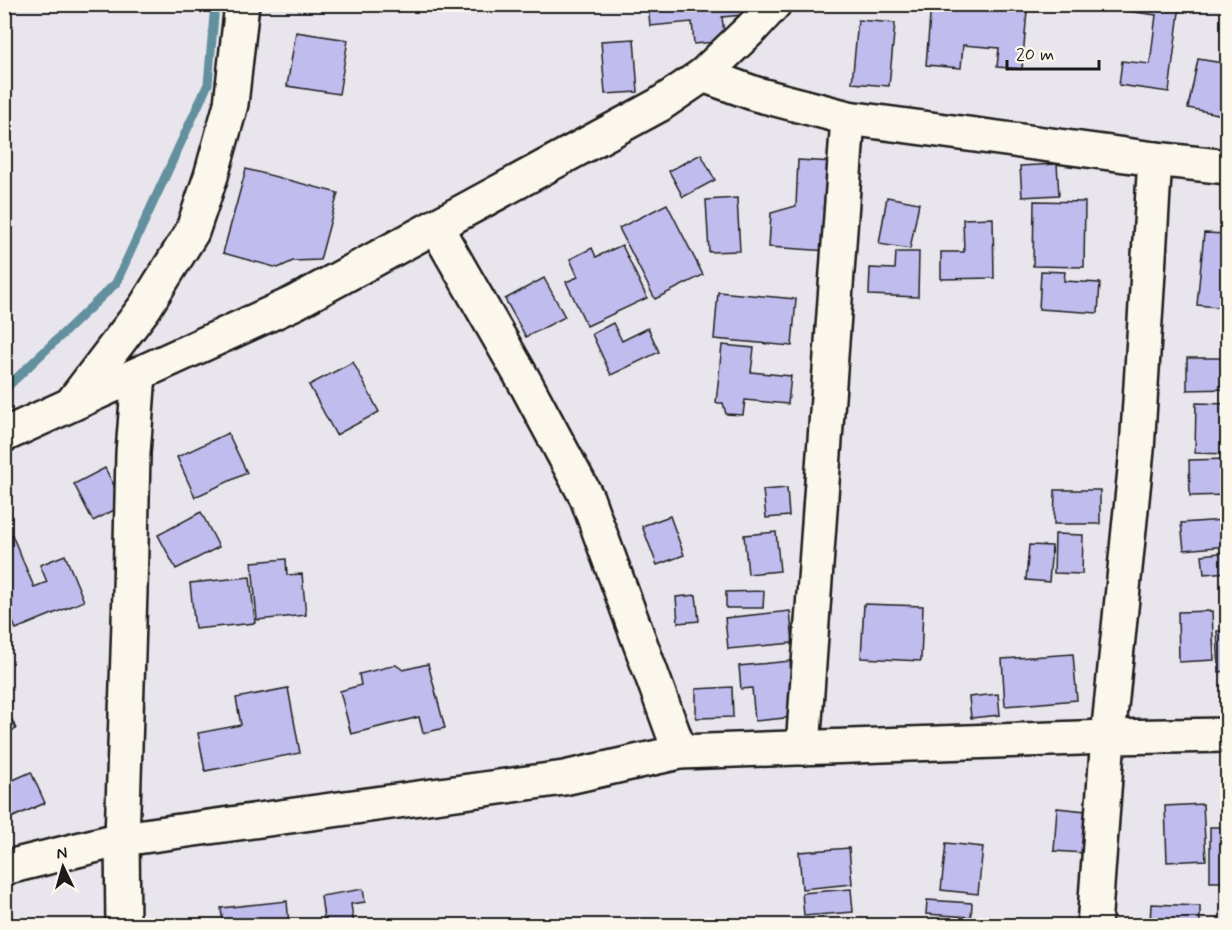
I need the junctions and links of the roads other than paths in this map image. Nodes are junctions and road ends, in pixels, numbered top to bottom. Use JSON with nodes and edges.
{"nodes":[{"id":1,"x":242,"y":4,"type":"edge"},
{"id":2,"x":774,"y":4,"type":"edge"},
{"id":3,"x":703,"y":75,"type":"junction"},
{"id":4,"x":848,"y":118,"type":"junction"},
{"id":5,"x":1155,"y":159,"type":"junction"},
{"id":6,"x":1227,"y":166,"type":"edge"},
{"id":7,"x":436,"y":227,"type":"junction"},
{"id":8,"x":139,"y":374,"type":"junction"},
{"id":9,"x":69,"y":406,"type":"junction"},
{"id":10,"x":4,"y":435,"type":"edge"},
{"id":11,"x":1227,"y":735,"type":"edge"},
{"id":12,"x":1108,"y":737,"type":"junction"},
{"id":13,"x":803,"y":748,"type":"junction"},
{"id":14,"x":680,"y":752,"type":"junction"},
{"id":15,"x":122,"y":839,"type":"junction"},
{"id":16,"x":4,"y":868,"type":"edge"},
{"id":17,"x":123,"y":926,"type":"edge"},
{"id":18,"x":1094,"y":926,"type":"edge"}],
"edges":[{"from":1,"to":9,"type":"street"},
{"from":2,"to":3,"type":"street"},
{"from":3,"to":4,"type":"street"},
{"from":3,"to":7,"type":"street"},
{"from":4,"to":5,"type":"street"},
{"from":4,"to":13,"type":"street"},
{"from":5,"to":6,"type":"street"},
{"from":5,"to":12,"type":"street"},
{"from":7,"to":8,"type":"street"},
{"from":7,"to":14,"type":"street"},
{"from":8,"to":9,"type":"street"},
{"from":8,"to":15,"type":"street"},
{"from":9,"to":10,"type":"street"},
{"from":11,"to":12,"type":"street"},
{"from":12,"to":13,"type":"street"},
{"from":12,"to":18,"type":"street"},
{"from":13,"to":14,"type":"street"},
{"from":14,"to":15,"type":"street"},
{"from":15,"to":16,"type":"street"},
{"from":15,"to":17,"type":"street"}]}
